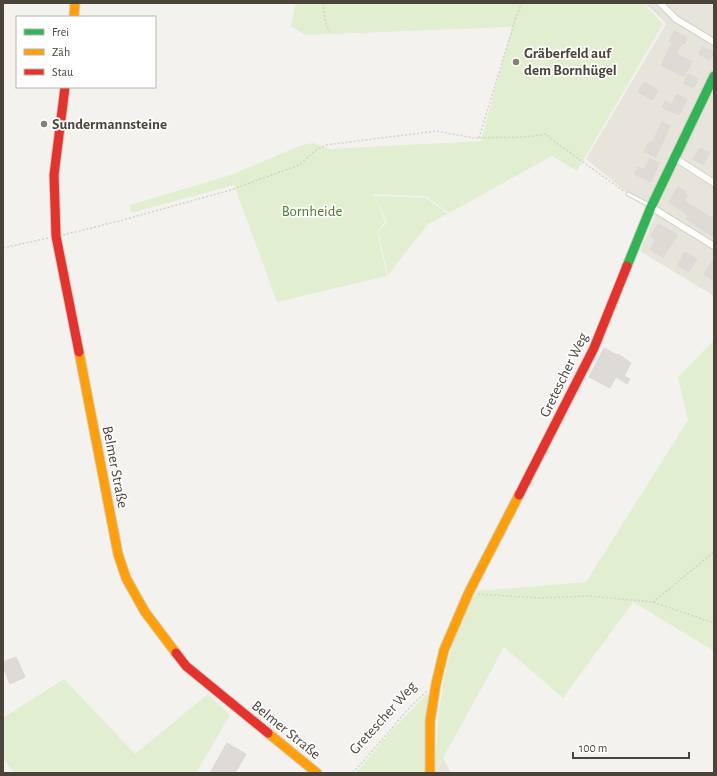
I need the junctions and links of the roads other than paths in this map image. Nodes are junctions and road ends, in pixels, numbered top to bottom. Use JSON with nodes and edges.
{"nodes":[{"id":1,"x":75,"y":3,"type":"edge"},
{"id":2,"x":660,"y":3,"type":"edge"},
{"id":3,"x":74,"y":16,"type":"edge"},
{"id":4,"x":714,"y":42,"type":"edge"},
{"id":5,"x":714,"y":76,"type":"edge"},
{"id":6,"x":65,"y":88,"type":"edge"},
{"id":7,"x":675,"y":158,"type":"junction"},
{"id":8,"x":714,"y":183,"type":"edge"},
{"id":9,"x":628,"y":194,"type":"road end"},
{"id":10,"x":652,"y":207,"type":"junction"},
{"id":11,"x":714,"y":246,"type":"edge"},
{"id":12,"x":318,"y":773,"type":"edge"},
{"id":13,"x":430,"y":773,"type":"edge"}],
"edges":[{"from":1,"to":3,"type":"street"},
{"from":2,"to":4,"type":"street"},
{"from":5,"to":7,"type":"street","name":"Gretescher Weg"},
{"from":6,"to":12,"type":"street","name":"Belmer Straße"},
{"from":7,"to":8,"type":"street"},
{"from":7,"to":10,"type":"street","name":"Gretescher Weg"},
{"from":9,"to":10,"type":"lane"},
{"from":10,"to":11,"type":"street"},
{"from":10,"to":13,"type":"street","name":"Gretescher Weg"}]}
